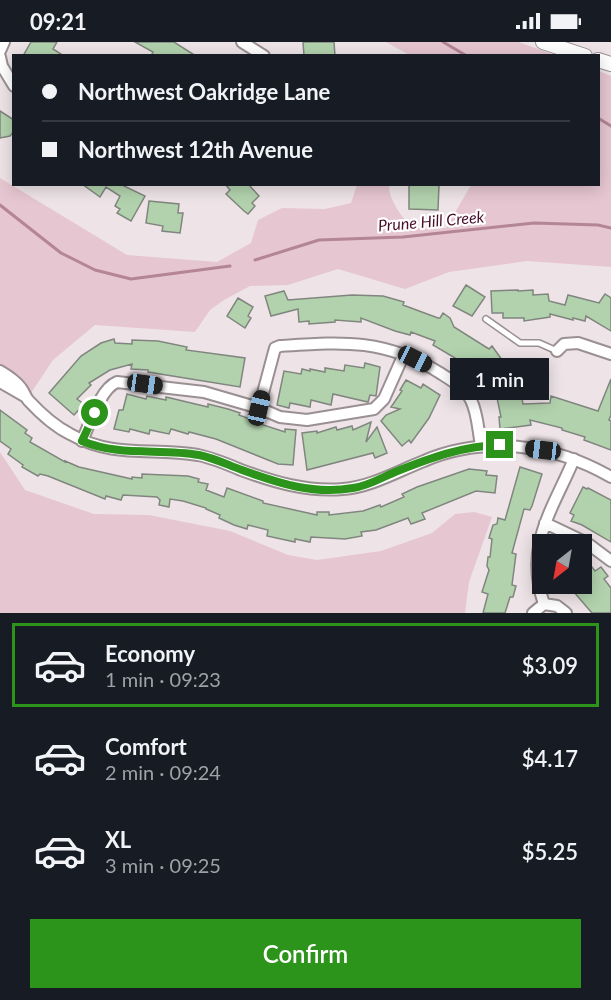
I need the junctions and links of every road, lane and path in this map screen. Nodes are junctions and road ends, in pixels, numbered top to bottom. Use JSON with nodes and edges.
{"nodes":[{"id":1,"x":4,"y":42,"type":"edge"},
{"id":2,"x":242,"y":42,"type":"edge"},
{"id":3,"x":543,"y":42,"type":"edge"},
{"id":4,"x":0,"y":51,"type":"edge"},
{"id":5,"x":261,"y":54,"type":"edge"},
{"id":6,"x":579,"y":54,"type":"edge"},
{"id":7,"x":0,"y":57,"type":"edge"},
{"id":8,"x":12,"y":83,"type":"edge"},
{"id":9,"x":486,"y":319,"type":"dead end"},
{"id":10,"x":556,"y":351,"type":"joint"},
{"id":11,"x":404,"y":354,"type":"junction"},
{"id":12,"x":611,"y":354,"type":"edge"},
{"id":13,"x":0,"y":371,"type":"edge"},
{"id":14,"x":0,"y":382,"type":"edge"},
{"id":15,"x":26,"y":397,"type":"junction"},
{"id":16,"x":259,"y":408,"type":"junction"},
{"id":17,"x":82,"y":441,"type":"junction"},
{"id":18,"x":481,"y":446,"type":"junction"},
{"id":19,"x":574,"y":459,"type":"junction"},
{"id":20,"x":611,"y":477,"type":"edge"},
{"id":21,"x":545,"y":524,"type":"junction"},
{"id":22,"x":611,"y":561,"type":"edge"},
{"id":23,"x":544,"y":603,"type":"junction"},
{"id":24,"x":533,"y":613,"type":"edge"},
{"id":25,"x":566,"y":613,"type":"edge"}],
"edges":[{"from":1,"to":4,"type":"street"},
{"from":2,"to":5,"type":"street"},
{"from":3,"to":6,"type":"street"},
{"from":7,"to":8,"type":"street"},
{"from":9,"to":10,"type":"lane"},
{"from":10,"to":12,"type":"street"},
{"from":11,"to":16,"type":"street"},
{"from":11,"to":16,"type":"street"},
{"from":11,"to":18,"type":"street"},
{"from":13,"to":15,"type":"street"},
{"from":14,"to":15,"type":"street"},
{"from":15,"to":17,"type":"street"},
{"from":16,"to":17,"type":"street"},
{"from":17,"to":18,"type":"street"},
{"from":18,"to":19,"type":"street"},
{"from":19,"to":20,"type":"street"},
{"from":19,"to":21,"type":"street"},
{"from":21,"to":22,"type":"street"},
{"from":21,"to":23,"type":"street"},
{"from":23,"to":24,"type":"street"},
{"from":23,"to":25,"type":"street"}]}
